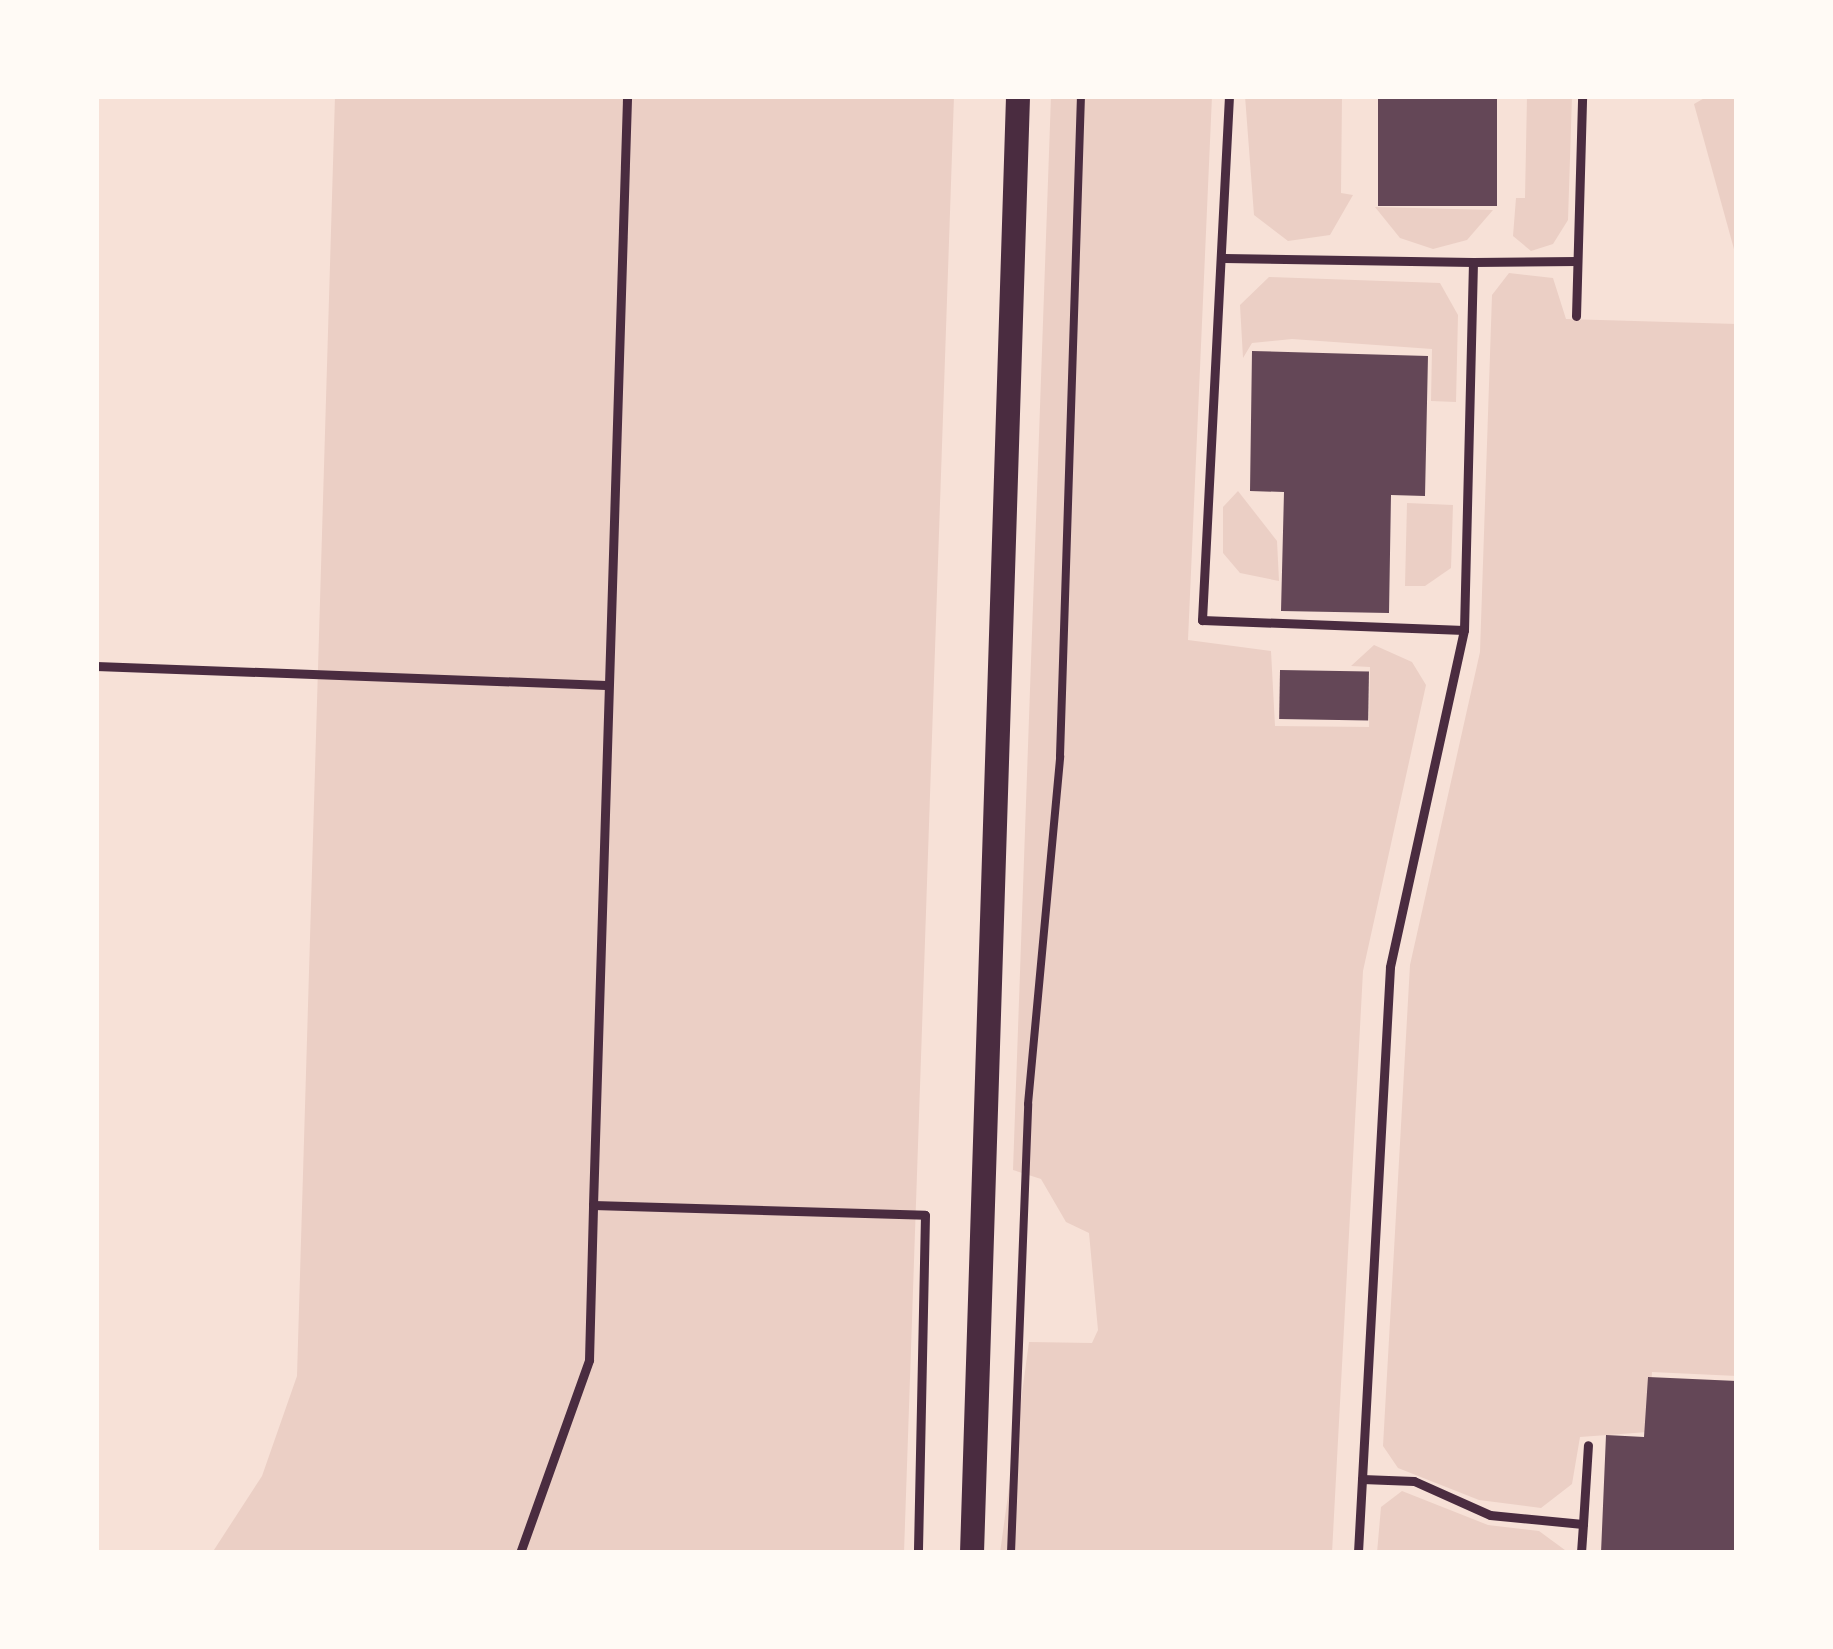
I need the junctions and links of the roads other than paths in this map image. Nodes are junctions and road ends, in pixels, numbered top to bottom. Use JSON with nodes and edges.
{"nodes":[{"id":1,"x":627,"y":96,"type":"edge"},
{"id":2,"x":1018,"y":96,"type":"edge"},
{"id":3,"x":1229,"y":96,"type":"edge"},
{"id":4,"x":1582,"y":96,"type":"edge"},
{"id":5,"x":1224,"y":258,"type":"junction"},
{"id":6,"x":1577,"y":261,"type":"junction"},
{"id":7,"x":1473,"y":262,"type":"junction"},
{"id":8,"x":1576,"y":316,"type":"dead end"},
{"id":9,"x":1464,"y":630,"type":"junction"},
{"id":10,"x":96,"y":666,"type":"edge"},
{"id":11,"x":606,"y":685,"type":"junction"},
{"id":12,"x":592,"y":1205,"type":"junction"},
{"id":13,"x":1588,"y":1445,"type":"dead end"},
{"id":14,"x":1362,"y":1479,"type":"junction"},
{"id":15,"x":1583,"y":1524,"type":"junction"},
{"id":16,"x":520,"y":1553,"type":"edge"},
{"id":17,"x":918,"y":1553,"type":"edge"},
{"id":18,"x":972,"y":1553,"type":"edge"},
{"id":19,"x":1358,"y":1553,"type":"edge"},
{"id":20,"x":1581,"y":1553,"type":"edge"}],
"edges":[{"from":1,"to":11,"type":"lane"},
{"from":2,"to":18,"type":"main road"},
{"from":3,"to":5,"type":"lane"},
{"from":4,"to":6,"type":"lane"},
{"from":5,"to":7,"type":"lane"},
{"from":5,"to":9,"type":"lane"},
{"from":6,"to":7,"type":"lane"},
{"from":6,"to":8,"type":"lane"},
{"from":7,"to":9,"type":"lane"},
{"from":9,"to":14,"type":"lane"},
{"from":10,"to":11,"type":"lane"},
{"from":11,"to":12,"type":"lane"},
{"from":12,"to":16,"type":"lane"},
{"from":12,"to":17,"type":"lane"},
{"from":13,"to":15,"type":"lane"},
{"from":14,"to":15,"type":"lane"},
{"from":14,"to":19,"type":"lane"},
{"from":15,"to":20,"type":"lane"}]}
